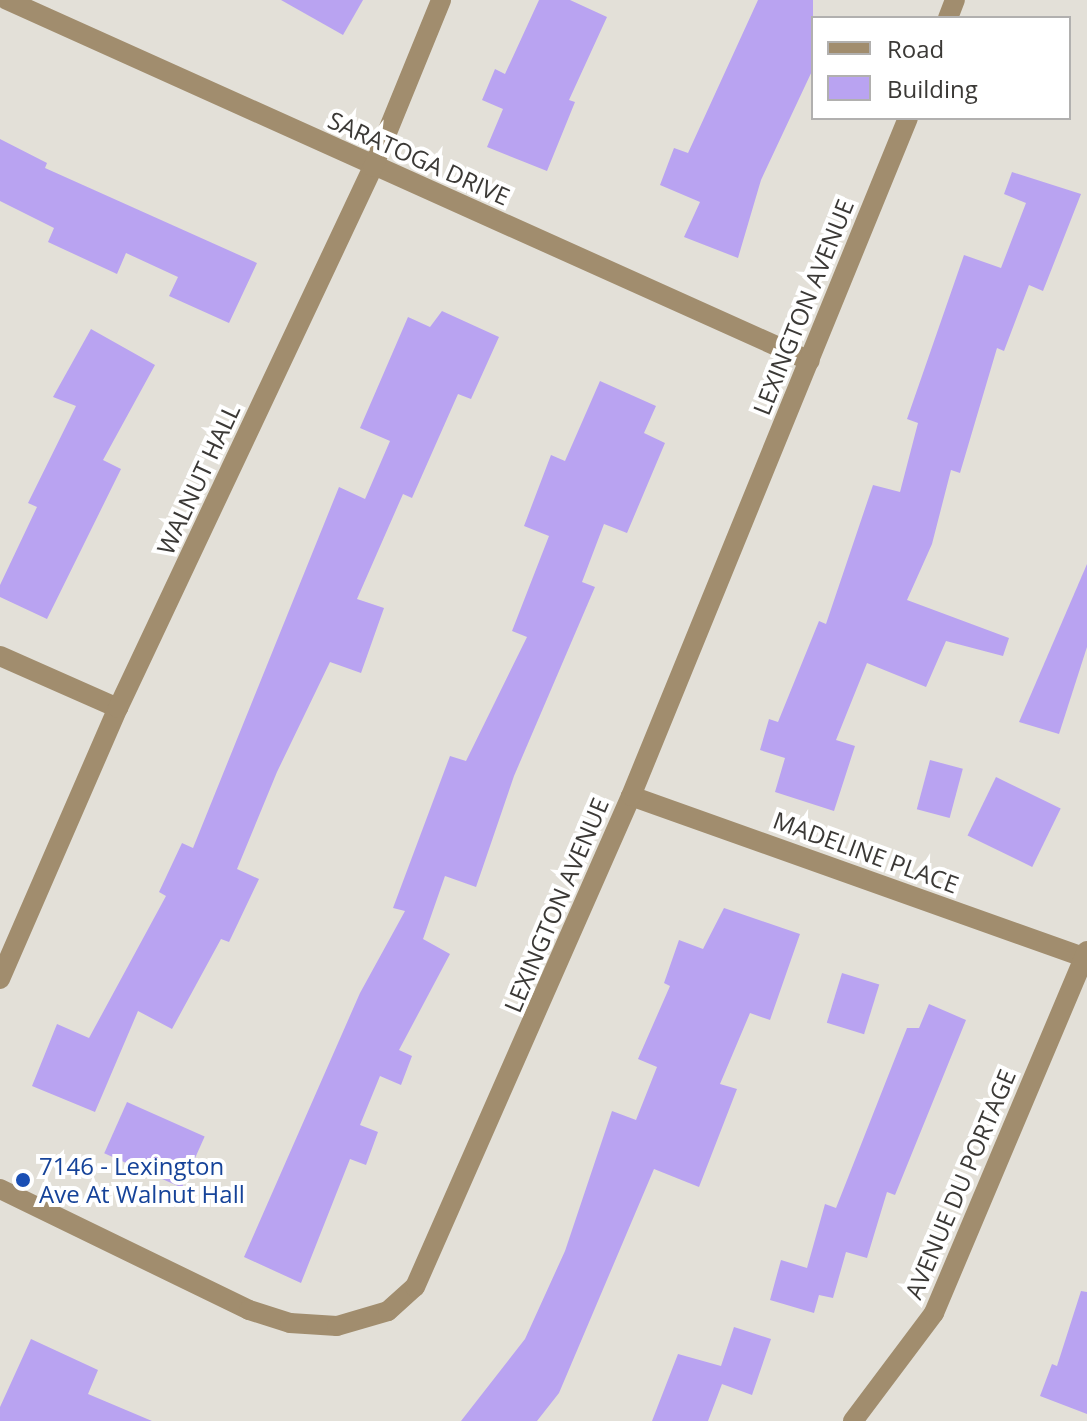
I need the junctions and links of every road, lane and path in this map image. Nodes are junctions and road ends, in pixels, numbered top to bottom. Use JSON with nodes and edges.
{"nodes":[{"id":1,"x":7,"y":0,"type":"edge"},
{"id":2,"x":441,"y":0,"type":"edge"},
{"id":3,"x":907,"y":120,"type":"edge"},
{"id":4,"x":373,"y":167,"type":"junction"},
{"id":5,"x":810,"y":361,"type":"junction"},
{"id":6,"x":0,"y":656,"type":"edge"},
{"id":7,"x":118,"y":708,"type":"junction"},
{"id":8,"x":631,"y":796,"type":"junction"},
{"id":9,"x":1086,"y":954,"type":"edge"},
{"id":10,"x":0,"y":979,"type":"edge"},
{"id":11,"x":0,"y":1189,"type":"edge"},
{"id":12,"x":853,"y":1421,"type":"edge"}],
"edges":[{"from":1,"to":4,"type":"street","name":"SARATOGA DRIVE"},
{"from":2,"to":4,"type":"street","name":"WALNUT HALL"},
{"from":3,"to":5,"type":"street","name":"LEXINGTON AVENUE"},
{"from":4,"to":5,"type":"street","name":"SARATOGA DRIVE"},
{"from":4,"to":7,"type":"street","name":"WALNUT HALL"},
{"from":5,"to":8,"type":"street","name":"LEXINGTON AVENUE"},
{"from":6,"to":7,"type":"street"},
{"from":7,"to":10,"type":"street","name":"WALNUT HALL"},
{"from":8,"to":9,"type":"street","name":"MADELINE PLACE"},
{"from":8,"to":11,"type":"street","name":"LEXINGTON AVENUE"},
{"from":9,"to":12,"type":"street","name":"AVENUE DU PORTAGE"}]}
